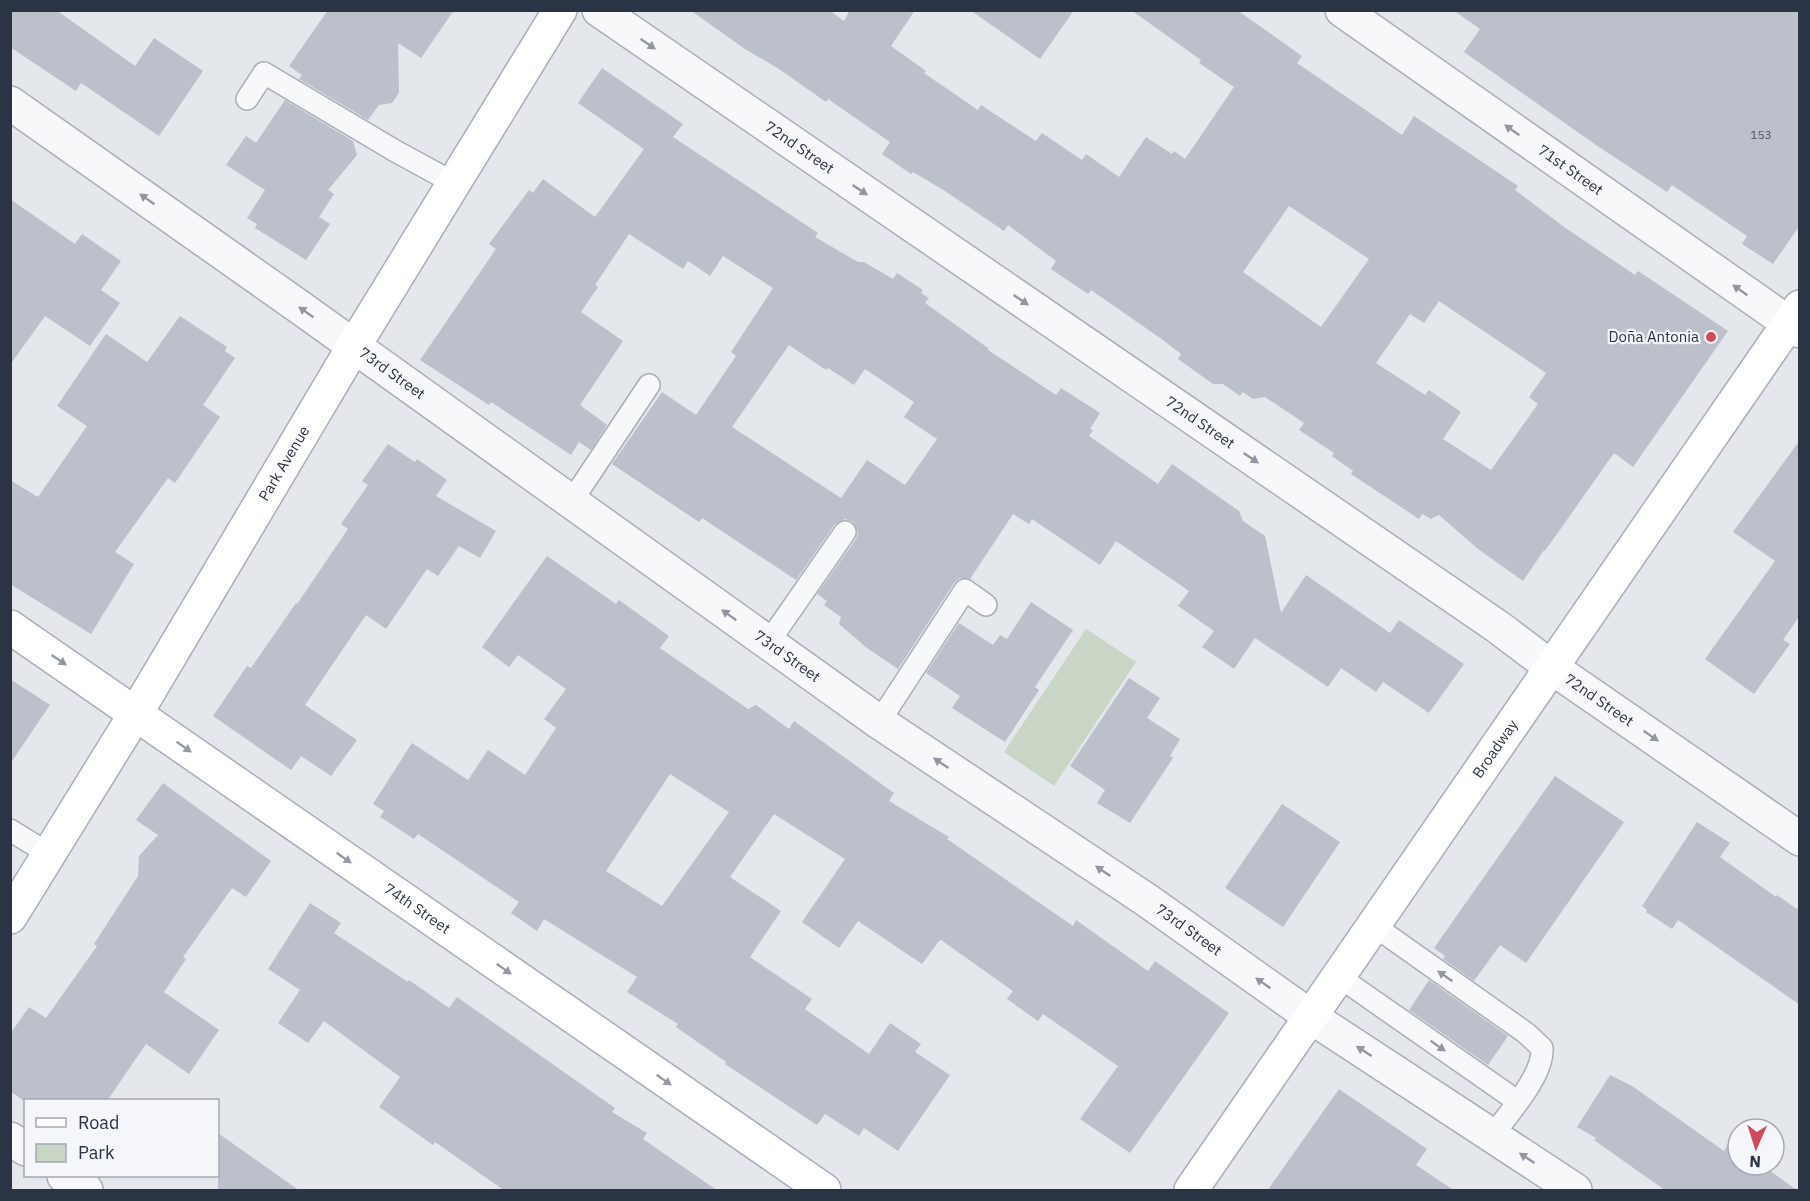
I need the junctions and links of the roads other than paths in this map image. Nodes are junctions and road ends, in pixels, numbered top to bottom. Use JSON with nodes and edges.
{"nodes":[{"id":1,"x":560,"y":10,"type":"edge"},
{"id":2,"x":599,"y":10,"type":"edge"},
{"id":3,"x":1342,"y":10,"type":"edge"},
{"id":4,"x":247,"y":99,"type":"dead end"},
{"id":5,"x":10,"y":103,"type":"edge"},
{"id":6,"x":453,"y":183,"type":"junction"},
{"id":7,"x":1796,"y":321,"type":"edge"},
{"id":8,"x":354,"y":346,"type":"junction"},
{"id":9,"x":650,"y":385,"type":"dead end"},
{"id":10,"x":571,"y":502,"type":"junction"},
{"id":11,"x":845,"y":532,"type":"dead end"},
{"id":12,"x":986,"y":605,"type":"dead end"},
{"id":13,"x":10,"y":627,"type":"edge"},
{"id":14,"x":768,"y":643,"type":"junction"},
{"id":15,"x":1551,"y":667,"type":"junction"},
{"id":16,"x":136,"y":713,"type":"junction"},
{"id":17,"x":879,"y":722,"type":"junction"},
{"id":18,"x":10,"y":830,"type":"edge"},
{"id":19,"x":1800,"y":839,"type":"edge"},
{"id":20,"x":49,"y":854,"type":"junction"},
{"id":21,"x":12,"y":913,"type":"edge"},
{"id":22,"x":1373,"y":925,"type":"junction"},
{"id":23,"x":1338,"y":976,"type":"junction"},
{"id":24,"x":1311,"y":1017,"type":"junction"},
{"id":25,"x":1517,"y":1101,"type":"junction"},
{"id":26,"x":1492,"y":1136,"type":"junction"},
{"id":27,"x":10,"y":1139,"type":"edge"},
{"id":28,"x":24,"y":1148,"type":"edge"},
{"id":29,"x":65,"y":1177,"type":"edge"},
{"id":30,"x":86,"y":1191,"type":"edge"},
{"id":31,"x":824,"y":1191,"type":"edge"},
{"id":32,"x":1191,"y":1191,"type":"edge"},
{"id":33,"x":1575,"y":1191,"type":"edge"}],
"edges":[{"from":1,"to":6,"type":"street","name":"Park Avenue"},
{"from":2,"to":15,"type":"street","name":"72nd Street","one_way":true},
{"from":7,"to":3,"type":"street","name":"71st Street","one_way":true},
{"from":4,"to":6,"type":"lane"},
{"from":8,"to":5,"type":"street","name":"73rd Street","one_way":true},
{"from":6,"to":8,"type":"street","name":"Park Avenue"},
{"from":7,"to":15,"type":"street","name":"Broadway"},
{"from":8,"to":10,"type":"street","name":"73rd Street"},
{"from":8,"to":16,"type":"street","name":"Park Avenue"},
{"from":9,"to":10,"type":"lane"},
{"from":14,"to":10,"type":"street","name":"73rd Street","one_way":true},
{"from":11,"to":14,"type":"lane"},
{"from":12,"to":17,"type":"lane"},
{"from":13,"to":16,"type":"street","name":"74th Street","one_way":true},
{"from":14,"to":17,"type":"street","name":"73rd Street"},
{"from":15,"to":19,"type":"street","name":"72nd Street","one_way":true},
{"from":15,"to":22,"type":"street","name":"Broadway"},
{"from":16,"to":20,"type":"street","name":"Park Avenue"},
{"from":16,"to":31,"type":"street","name":"74th Street","one_way":true},
{"from":24,"to":17,"type":"street","name":"73rd Street","one_way":true},
{"from":18,"to":20,"type":"lane"},
{"from":20,"to":21,"type":"street","name":"Park Avenue"},
{"from":22,"to":23,"type":"street","name":"Broadway"},
{"from":25,"to":22,"type":"lane","one_way":true},
{"from":23,"to":24,"type":"street","name":"Broadway"},
{"from":23,"to":25,"type":"lane","one_way":true},
{"from":26,"to":24,"type":"street","name":"73rd Street","one_way":true},
{"from":24,"to":32,"type":"street","name":"Broadway"},
{"from":25,"to":26,"type":"lane"},
{"from":33,"to":26,"type":"street","name":"73rd Street","one_way":true},
{"from":27,"to":28,"type":"street"},
{"from":29,"to":30,"type":"street"}]}
